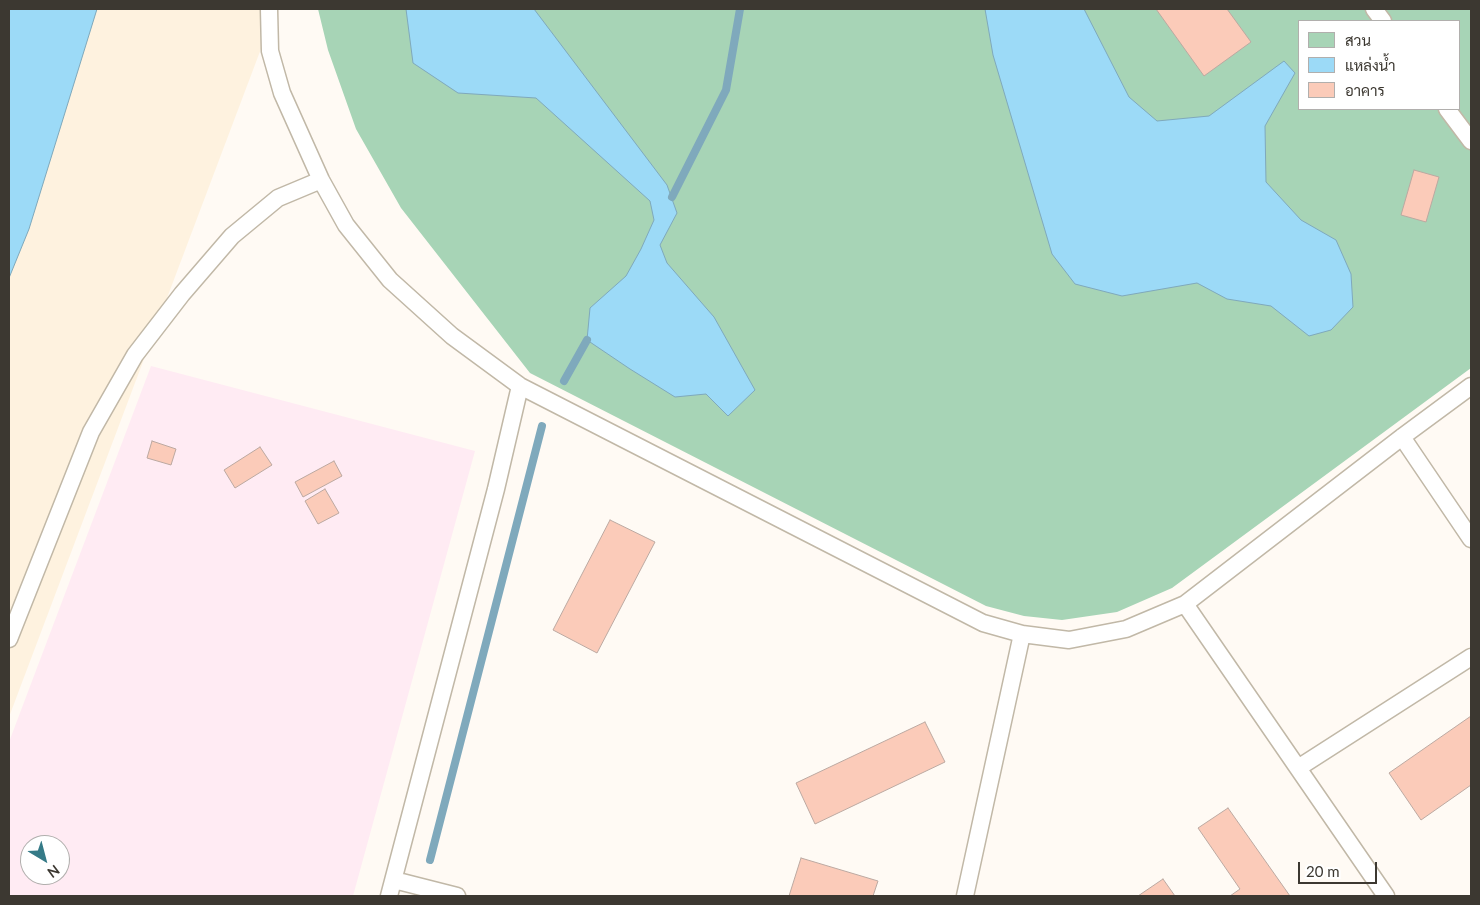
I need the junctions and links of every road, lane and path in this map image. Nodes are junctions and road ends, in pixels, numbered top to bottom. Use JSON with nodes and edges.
{"nodes":[{"id":1,"x":268,"y":9,"type":"edge"},
{"id":2,"x":1374,"y":9,"type":"edge"},
{"id":3,"x":1382,"y":20,"type":"edge"},
{"id":4,"x":1448,"y":110,"type":"edge"},
{"id":5,"x":1471,"y":141,"type":"edge"},
{"id":6,"x":321,"y":180,"type":"junction"},
{"id":7,"x":520,"y":386,"type":"junction"},
{"id":8,"x":1471,"y":386,"type":"edge"},
{"id":9,"x":1402,"y":437,"type":"junction"},
{"id":10,"x":1471,"y":538,"type":"edge"},
{"id":11,"x":1185,"y":604,"type":"junction"},
{"id":12,"x":1022,"y":634,"type":"junction"},
{"id":13,"x":9,"y":639,"type":"edge"},
{"id":14,"x":1471,"y":657,"type":"edge"},
{"id":15,"x":1298,"y":768,"type":"junction"},
{"id":16,"x":394,"y":880,"type":"junction"},
{"id":17,"x":390,"y":896,"type":"edge"},
{"id":18,"x":457,"y":896,"type":"edge"},
{"id":19,"x":965,"y":896,"type":"edge"},
{"id":20,"x":1386,"y":896,"type":"edge"}],
"edges":[{"from":1,"to":6,"type":"lane"},
{"from":2,"to":3,"type":"lane"},
{"from":4,"to":5,"type":"lane"},
{"from":6,"to":7,"type":"lane"},
{"from":6,"to":13,"type":"lane"},
{"from":7,"to":12,"type":"lane"},
{"from":7,"to":16,"type":"lane"},
{"from":8,"to":9,"type":"lane"},
{"from":9,"to":10,"type":"lane"},
{"from":9,"to":11,"type":"lane"},
{"from":11,"to":12,"type":"lane"},
{"from":11,"to":15,"type":"lane"},
{"from":12,"to":19,"type":"lane"},
{"from":14,"to":15,"type":"lane"},
{"from":15,"to":20,"type":"lane"},
{"from":16,"to":17,"type":"lane"},
{"from":16,"to":18,"type":"lane"}]}
